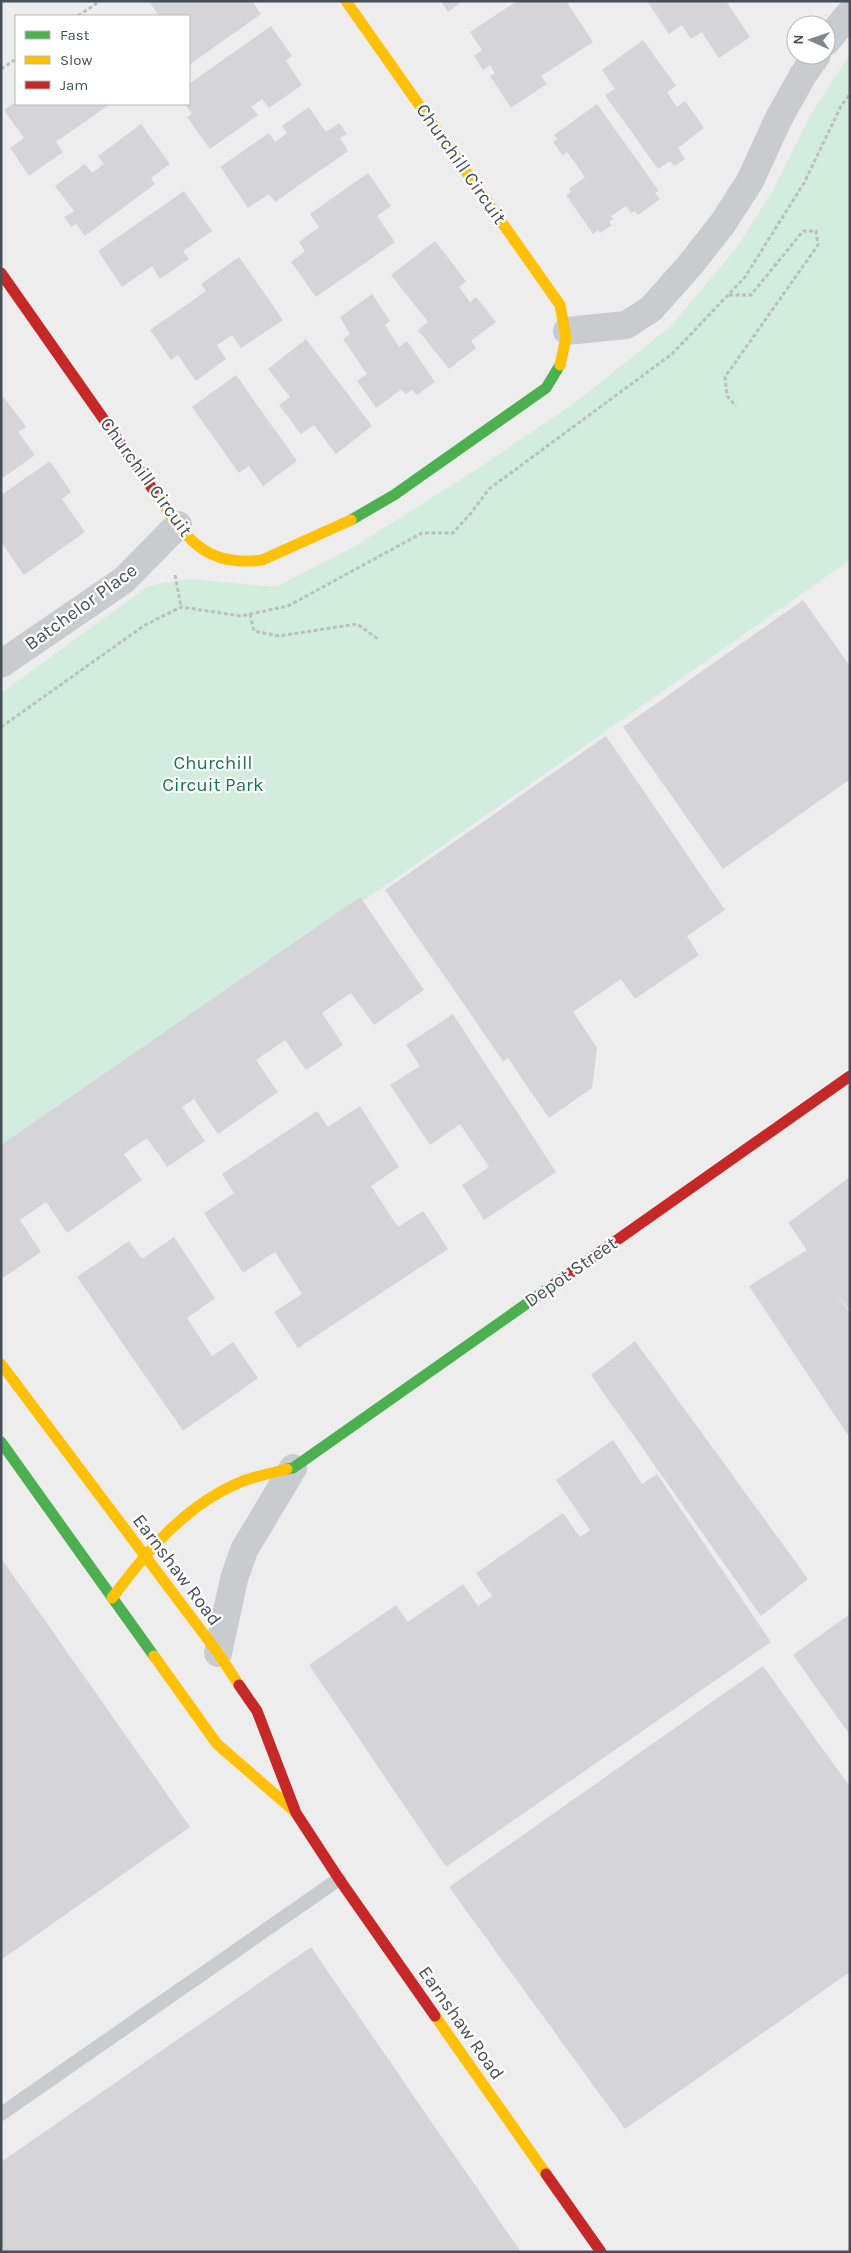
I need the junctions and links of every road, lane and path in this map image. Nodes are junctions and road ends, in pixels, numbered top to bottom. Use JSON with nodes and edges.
{"nodes":[{"id":1,"x":100,"y":1,"type":"edge"},
{"id":2,"x":346,"y":1,"type":"edge"},
{"id":3,"x":850,"y":13,"type":"edge"},
{"id":4,"x":79,"y":15,"type":"edge"},
{"id":5,"x":836,"y":30,"type":"edge"},
{"id":6,"x":15,"y":60,"type":"edge"},
{"id":7,"x":810,"y":65,"type":"edge"},
{"id":8,"x":1,"y":69,"type":"edge"},
{"id":9,"x":1,"y":273,"type":"edge"},
{"id":10,"x":729,"y":294,"type":"dead end"},
{"id":11,"x":567,"y":331,"type":"junction"},
{"id":12,"x":736,"y":406,"type":"dead end"},
{"id":13,"x":178,"y":525,"type":"junction"},
{"id":14,"x":174,"y":568,"type":"dead end"},
{"id":15,"x":181,"y":607,"type":"dead end"},
{"id":16,"x":250,"y":614,"type":"dead end"},
{"id":17,"x":378,"y":639,"type":"dead end"},
{"id":18,"x":1,"y":664,"type":"edge"},
{"id":19,"x":850,"y":1076,"type":"edge"},
{"id":20,"x":1,"y":1364,"type":"edge"},
{"id":21,"x":1,"y":1442,"type":"edge"},
{"id":22,"x":293,"y":1468,"type":"junction"},
{"id":23,"x":144,"y":1555,"type":"junction"},
{"id":24,"x":112,"y":1598,"type":"junction"},
{"id":25,"x":218,"y":1653,"type":"junction"},
{"id":26,"x":296,"y":1813,"type":"junction"},
{"id":27,"x":339,"y":1879,"type":"junction"},
{"id":28,"x":1,"y":2114,"type":"edge"},
{"id":29,"x":600,"y":2252,"type":"edge"}],
"edges":[{"from":1,"to":4,"type":"path"},
{"from":2,"to":11,"type":"street","name":"Churchill Circuit"},
{"from":3,"to":5,"type":"street"},
{"from":6,"to":8,"type":"path"},
{"from":7,"to":11,"type":"street"},
{"from":9,"to":13,"type":"street","name":"Churchill Circuit"},
{"from":10,"to":12,"type":"path"},
{"from":11,"to":13,"type":"street","name":"Churchill Circuit"},
{"from":13,"to":18,"type":"street","name":"Batchelor Place"},
{"from":14,"to":15,"type":"path"},
{"from":16,"to":17,"type":"path"},
{"from":19,"to":22,"type":"street","name":"Depot Street"},
{"from":20,"to":23,"type":"street","name":"Earnshaw Road"},
{"from":21,"to":24,"type":"street","name":"Earnshaw Road"},
{"from":22,"to":23,"type":"street","name":"Depot Street"},
{"from":22,"to":25,"type":"street","name":"Depot Street"},
{"from":23,"to":24,"type":"street","name":"Depot Street"},
{"from":23,"to":25,"type":"street","name":"Earnshaw Road"},
{"from":24,"to":26,"type":"street","name":"Earnshaw Road"},
{"from":25,"to":26,"type":"street","name":"Earnshaw Road"},
{"from":26,"to":27,"type":"street","name":"Earnshaw Road"},
{"from":27,"to":28,"type":"lane"},
{"from":27,"to":29,"type":"street","name":"Earnshaw Road"}]}
